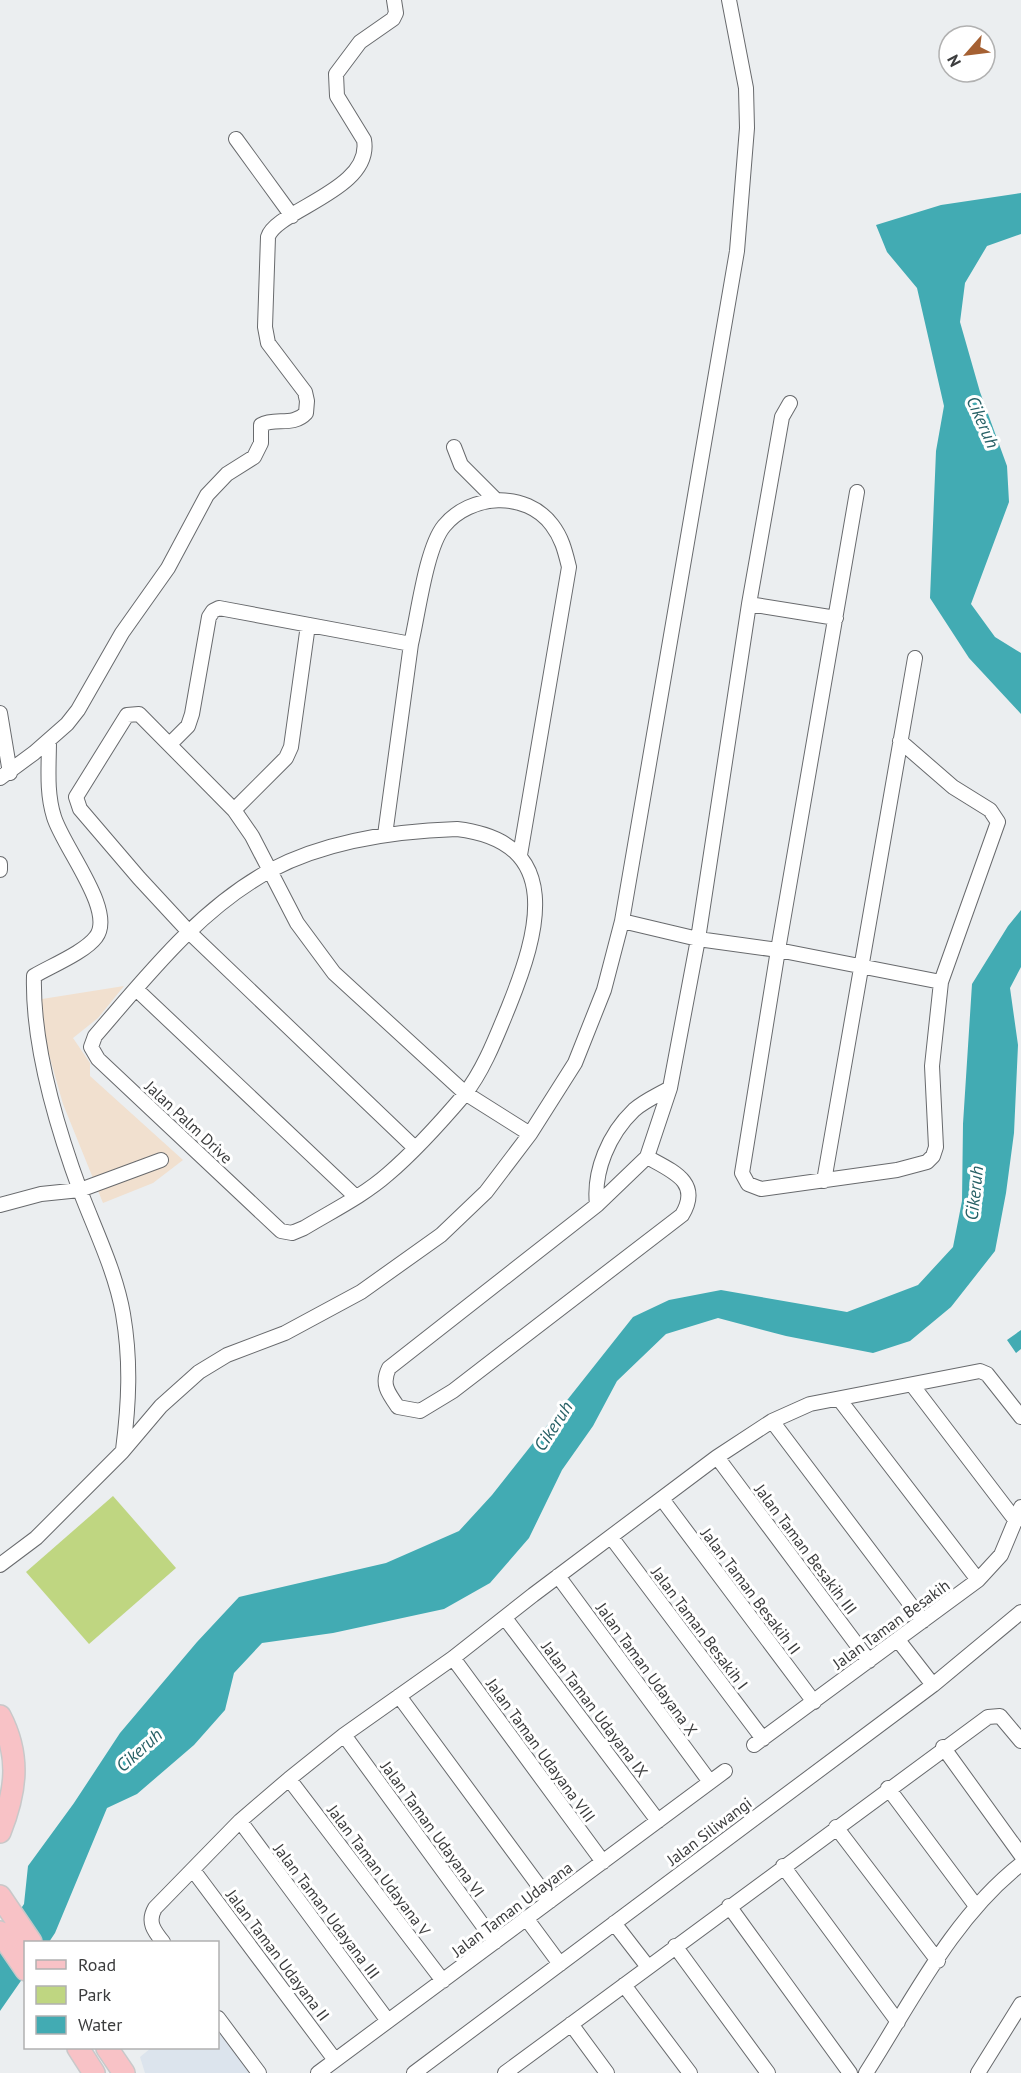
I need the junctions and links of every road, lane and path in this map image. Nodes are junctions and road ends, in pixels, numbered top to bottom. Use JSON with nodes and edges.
{"nodes":[{"id":1,"x":394,"y":0,"type":"edge"},
{"id":2,"x":729,"y":0,"type":"edge"},
{"id":3,"x":236,"y":139,"type":"dead end"},
{"id":4,"x":292,"y":216,"type":"junction"},
{"id":5,"x":790,"y":403,"type":"dead end"},
{"id":6,"x":454,"y":447,"type":"dead end"},
{"id":7,"x":857,"y":492,"type":"dead end"},
{"id":8,"x":495,"y":499,"type":"junction"},
{"id":9,"x":749,"y":604,"type":"junction"},
{"id":10,"x":836,"y":618,"type":"junction"},
{"id":11,"x":308,"y":625,"type":"junction"},
{"id":12,"x":411,"y":644,"type":"junction"},
{"id":13,"x":915,"y":658,"type":"dead end"},
{"id":14,"x":0,"y":713,"type":"edge"},
{"id":15,"x":49,"y":740,"type":"junction"},
{"id":16,"x":900,"y":741,"type":"junction"},
{"id":17,"x":171,"y":743,"type":"junction"},
{"id":18,"x":5,"y":776,"type":"edge"},
{"id":19,"x":234,"y":810,"type":"junction"},
{"id":20,"x":385,"y":835,"type":"junction"},
{"id":21,"x":520,"y":855,"type":"junction"},
{"id":22,"x":0,"y":864,"type":"edge"},
{"id":23,"x":0,"y":870,"type":"edge"},
{"id":24,"x":271,"y":870,"type":"junction"},
{"id":25,"x":622,"y":921,"type":"junction"},
{"id":26,"x":189,"y":932,"type":"junction"},
{"id":27,"x":698,"y":939,"type":"junction"},
{"id":28,"x":777,"y":950,"type":"junction"},
{"id":29,"x":861,"y":966,"type":"junction"},
{"id":30,"x":941,"y":982,"type":"junction"},
{"id":31,"x":136,"y":989,"type":"junction"},
{"id":32,"x":670,"y":1088,"type":"junction"},
{"id":33,"x":465,"y":1093,"type":"junction"},
{"id":34,"x":530,"y":1134,"type":"junction"},
{"id":35,"x":415,"y":1148,"type":"junction"},
{"id":36,"x":647,"y":1157,"type":"junction"},
{"id":37,"x":161,"y":1160,"type":"dead end"},
{"id":38,"x":824,"y":1182,"type":"junction"},
{"id":39,"x":80,"y":1190,"type":"junction"},
{"id":40,"x":356,"y":1197,"type":"junction"},
{"id":41,"x":0,"y":1205,"type":"edge"},
{"id":42,"x":597,"y":1205,"type":"junction"},
{"id":43,"x":913,"y":1386,"type":"junction"},
{"id":44,"x":839,"y":1400,"type":"junction"},
{"id":45,"x":1021,"y":1417,"type":"edge"},
{"id":46,"x":772,"y":1421,"type":"junction"},
{"id":47,"x":122,"y":1452,"type":"junction"},
{"id":48,"x":717,"y":1457,"type":"junction"},
{"id":49,"x":662,"y":1499,"type":"junction"},
{"id":50,"x":1021,"y":1507,"type":"edge"},
{"id":51,"x":1016,"y":1521,"type":"junction"},
{"id":52,"x":611,"y":1537,"type":"junction"},
{"id":53,"x":0,"y":1565,"type":"edge"},
{"id":54,"x":558,"y":1576,"type":"junction"},
{"id":55,"x":978,"y":1580,"type":"junction"},
{"id":56,"x":1021,"y":1612,"type":"edge"},
{"id":57,"x":505,"y":1618,"type":"junction"},
{"id":58,"x":923,"y":1621,"type":"junction"},
{"id":59,"x":898,"y":1640,"type":"junction"},
{"id":60,"x":453,"y":1658,"type":"junction"},
{"id":61,"x":869,"y":1661,"type":"junction"},
{"id":62,"x":933,"y":1685,"type":"junction"},
{"id":63,"x":399,"y":1696,"type":"junction"},
{"id":64,"x":814,"y":1702,"type":"junction"},
{"id":65,"x":0,"y":1716,"type":"edge"},
{"id":66,"x":344,"y":1735,"type":"junction"},
{"id":67,"x":1021,"y":1741,"type":"edge"},
{"id":68,"x":759,"y":1742,"type":"joint"},
{"id":69,"x":943,"y":1748,"type":"junction"},
{"id":70,"x":725,"y":1771,"type":"dead end"},
{"id":71,"x":289,"y":1779,"type":"junction"},
{"id":72,"x":710,"y":1782,"type":"junction"},
{"id":73,"x":888,"y":1788,"type":"junction"},
{"id":74,"x":240,"y":1821,"type":"junction"},
{"id":75,"x":658,"y":1821,"type":"junction"},
{"id":76,"x":836,"y":1827,"type":"junction"},
{"id":77,"x":0,"y":1832,"type":"edge"},
{"id":78,"x":1021,"y":1856,"type":"edge"},
{"id":79,"x":603,"y":1862,"type":"junction"},
{"id":80,"x":1021,"y":1864,"type":"edge"},
{"id":81,"x":783,"y":1866,"type":"junction"},
{"id":82,"x":193,"y":1869,"type":"junction"},
{"id":83,"x":0,"y":1896,"type":"edge"},
{"id":84,"x":550,"y":1901,"type":"junction"},
{"id":85,"x":729,"y":1906,"type":"junction"},
{"id":86,"x":976,"y":1906,"type":"junction"},
{"id":87,"x":526,"y":1918,"type":"junction"},
{"id":88,"x":6,"y":1923,"type":"edge"},
{"id":89,"x":614,"y":1923,"type":"junction"},
{"id":90,"x":30,"y":1941,"type":"edge"},
{"id":91,"x":162,"y":1941,"type":"edge"},
{"id":92,"x":495,"y":1942,"type":"junction"},
{"id":93,"x":675,"y":1946,"type":"junction"},
{"id":94,"x":938,"y":1961,"type":"junction"},
{"id":95,"x":560,"y":1964,"type":"junction"},
{"id":96,"x":24,"y":1965,"type":"edge"},
{"id":97,"x":648,"y":1967,"type":"junction"},
{"id":98,"x":443,"y":1981,"type":"junction"},
{"id":99,"x":624,"y":1985,"type":"junction"},
{"id":100,"x":1021,"y":2004,"type":"edge"},
{"id":101,"x":219,"y":2019,"type":"edge"},
{"id":102,"x":388,"y":2021,"type":"junction"},
{"id":103,"x":898,"y":2022,"type":"junction"},
{"id":104,"x":571,"y":2024,"type":"junction"},
{"id":105,"x":79,"y":2049,"type":"edge"},
{"id":106,"x":108,"y":2049,"type":"edge"},
{"id":107,"x":335,"y":2060,"type":"junction"},
{"id":108,"x":514,"y":2070,"type":"edge"},
{"id":109,"x":94,"y":2073,"type":"edge"},
{"id":110,"x":124,"y":2073,"type":"edge"},
{"id":111,"x":259,"y":2073,"type":"edge"},
{"id":112,"x":318,"y":2073,"type":"edge"},
{"id":113,"x":414,"y":2073,"type":"edge"},
{"id":114,"x":607,"y":2073,"type":"edge"},
{"id":115,"x":690,"y":2073,"type":"edge"},
{"id":116,"x":768,"y":2073,"type":"edge"},
{"id":117,"x":850,"y":2073,"type":"edge"},
{"id":118,"x":866,"y":2073,"type":"edge"},
{"id":119,"x":978,"y":2073,"type":"edge"}],
"edges":[{"from":1,"to":4,"type":"street"},
{"from":2,"to":25,"type":"street"},
{"from":3,"to":4,"type":"street"},
{"from":4,"to":15,"type":"street"},
{"from":5,"to":9,"type":"street"},
{"from":6,"to":8,"type":"street"},
{"from":7,"to":10,"type":"street"},
{"from":8,"to":12,"type":"street"},
{"from":8,"to":21,"type":"street"},
{"from":9,"to":10,"type":"street"},
{"from":9,"to":27,"type":"street"},
{"from":10,"to":28,"type":"street"},
{"from":11,"to":12,"type":"street"},
{"from":11,"to":17,"type":"street"},
{"from":11,"to":19,"type":"street"},
{"from":12,"to":20,"type":"street"},
{"from":13,"to":16,"type":"street"},
{"from":14,"to":18,"type":"street"},
{"from":15,"to":18,"type":"street"},
{"from":15,"to":39,"type":"street"},
{"from":16,"to":29,"type":"street"},
{"from":16,"to":30,"type":"street"},
{"from":17,"to":19,"type":"street"},
{"from":17,"to":26,"type":"street"},
{"from":19,"to":24,"type":"street"},
{"from":20,"to":21,"type":"street","name":"Jalan Palm Drive"},
{"from":20,"to":24,"type":"street","name":"Jalan Palm Drive"},
{"from":21,"to":33,"type":"street","name":"Jalan Palm Drive"},
{"from":22,"to":23,"type":"street"},
{"from":24,"to":26,"type":"street","name":"Jalan Palm Drive"},
{"from":24,"to":33,"type":"street"},
{"from":25,"to":27,"type":"street"},
{"from":25,"to":34,"type":"street"},
{"from":26,"to":31,"type":"street","name":"Jalan Palm Drive"},
{"from":26,"to":35,"type":"street"},
{"from":27,"to":28,"type":"street"},
{"from":27,"to":32,"type":"street"},
{"from":28,"to":29,"type":"street"},
{"from":28,"to":38,"type":"street"},
{"from":29,"to":30,"type":"street"},
{"from":29,"to":38,"type":"street"},
{"from":30,"to":38,"type":"street"},
{"from":31,"to":40,"type":"street"},
{"from":31,"to":40,"type":"street","name":"Jalan Palm Drive"},
{"from":32,"to":36,"type":"street"},
{"from":32,"to":42,"type":"street"},
{"from":33,"to":34,"type":"street"},
{"from":33,"to":35,"type":"street","name":"Jalan Palm Drive"},
{"from":34,"to":47,"type":"street"},
{"from":35,"to":40,"type":"street","name":"Jalan Palm Drive"},
{"from":36,"to":42,"type":"street"},
{"from":36,"to":42,"type":"street"},
{"from":37,"to":39,"type":"street"},
{"from":39,"to":41,"type":"street"},
{"from":39,"to":47,"type":"street"},
{"from":43,"to":44,"type":"street"},
{"from":43,"to":45,"type":"street"},
{"from":43,"to":51,"type":"street"},
{"from":44,"to":46,"type":"street"},
{"from":44,"to":55,"type":"street"},
{"from":46,"to":48,"type":"street"},
{"from":46,"to":58,"type":"street"},
{"from":47,"to":53,"type":"street"},
{"from":48,"to":49,"type":"street"},
{"from":48,"to":61,"type":"street","name":"Jalan Taman Besakih III"},
{"from":49,"to":52,"type":"street"},
{"from":49,"to":64,"type":"street","name":"Jalan Taman Besakih II"},
{"from":50,"to":51,"type":"street","name":"Jalan Taman Besakih"},
{"from":51,"to":55,"type":"street","name":"Jalan Taman Besakih"},
{"from":52,"to":54,"type":"street"},
{"from":52,"to":68,"type":"street","name":"Jalan Taman Besakih I"},
{"from":54,"to":57,"type":"street"},
{"from":54,"to":72,"type":"street","name":"Jalan Taman Udayana X"},
{"from":55,"to":58,"type":"street","name":"Jalan Taman Besakih"},
{"from":56,"to":62,"type":"street","name":"Jalan Siliwangi"},
{"from":57,"to":60,"type":"street"},
{"from":57,"to":75,"type":"street","name":"Jalan Taman Udayana IX"},
{"from":58,"to":59,"type":"street","name":"Jalan Taman Besakih"},
{"from":59,"to":61,"type":"street","name":"Jalan Taman Besakih"},
{"from":59,"to":62,"type":"street"},
{"from":60,"to":63,"type":"street"},
{"from":60,"to":79,"type":"street","name":"Jalan Taman Udayana VIII"},
{"from":61,"to":64,"type":"street","name":"Jalan Taman Besakih"},
{"from":62,"to":89,"type":"street","name":"Jalan Siliwangi"},
{"from":63,"to":66,"type":"street"},
{"from":63,"to":84,"type":"street"},
{"from":64,"to":68,"type":"street","name":"Jalan Taman Besakih"},
{"from":65,"to":77,"type":"main road"},
{"from":66,"to":71,"type":"street"},
{"from":66,"to":92,"type":"street","name":"Jalan Taman Udayana VI"},
{"from":67,"to":69,"type":"street"},
{"from":69,"to":73,"type":"street"},
{"from":69,"to":78,"type":"street"},
{"from":70,"to":72,"type":"street","name":"Jalan Taman Udayana"},
{"from":71,"to":74,"type":"street"},
{"from":71,"to":98,"type":"street","name":"Jalan Taman Udayana V"},
{"from":72,"to":75,"type":"street","name":"Jalan Taman Udayana"},
{"from":73,"to":76,"type":"street"},
{"from":73,"to":86,"type":"street"},
{"from":74,"to":82,"type":"street"},
{"from":74,"to":102,"type":"street","name":"Jalan Taman Udayana III"},
{"from":75,"to":79,"type":"street","name":"Jalan Taman Udayana"},
{"from":76,"to":81,"type":"street"},
{"from":76,"to":94,"type":"street"},
{"from":79,"to":84,"type":"street","name":"Jalan Taman Udayana"},
{"from":80,"to":86,"type":"street"},
{"from":81,"to":85,"type":"street"},
{"from":81,"to":103,"type":"street"},
{"from":82,"to":91,"type":"street"},
{"from":82,"to":107,"type":"street","name":"Jalan Taman Udayana II"},
{"from":83,"to":88,"type":"main road"},
{"from":84,"to":87,"type":"street","name":"Jalan Taman Udayana"},
{"from":85,"to":93,"type":"street"},
{"from":85,"to":117,"type":"street"},
{"from":86,"to":94,"type":"street"},
{"from":87,"to":92,"type":"street","name":"Jalan Taman Udayana"},
{"from":87,"to":95,"type":"street"},
{"from":88,"to":90,"type":"main road"},
{"from":88,"to":96,"type":"main road"},
{"from":89,"to":95,"type":"street","name":"Jalan Siliwangi"},
{"from":89,"to":97,"type":"street"},
{"from":92,"to":98,"type":"street","name":"Jalan Taman Udayana"},
{"from":93,"to":97,"type":"street"},
{"from":93,"to":116,"type":"street"},
{"from":94,"to":103,"type":"street"},
{"from":95,"to":113,"type":"street","name":"Jalan Siliwangi"},
{"from":97,"to":99,"type":"street"},
{"from":98,"to":102,"type":"street","name":"Jalan Taman Udayana"},
{"from":99,"to":104,"type":"street"},
{"from":99,"to":115,"type":"street"},
{"from":100,"to":119,"type":"street"},
{"from":101,"to":111,"type":"street"},
{"from":102,"to":107,"type":"street","name":"Jalan Taman Udayana"},
{"from":103,"to":118,"type":"street"},
{"from":104,"to":108,"type":"street"},
{"from":104,"to":114,"type":"street"},
{"from":105,"to":109,"type":"main road"},
{"from":106,"to":110,"type":"main road"},
{"from":107,"to":112,"type":"street","name":"Jalan Taman Udayana"}]}
